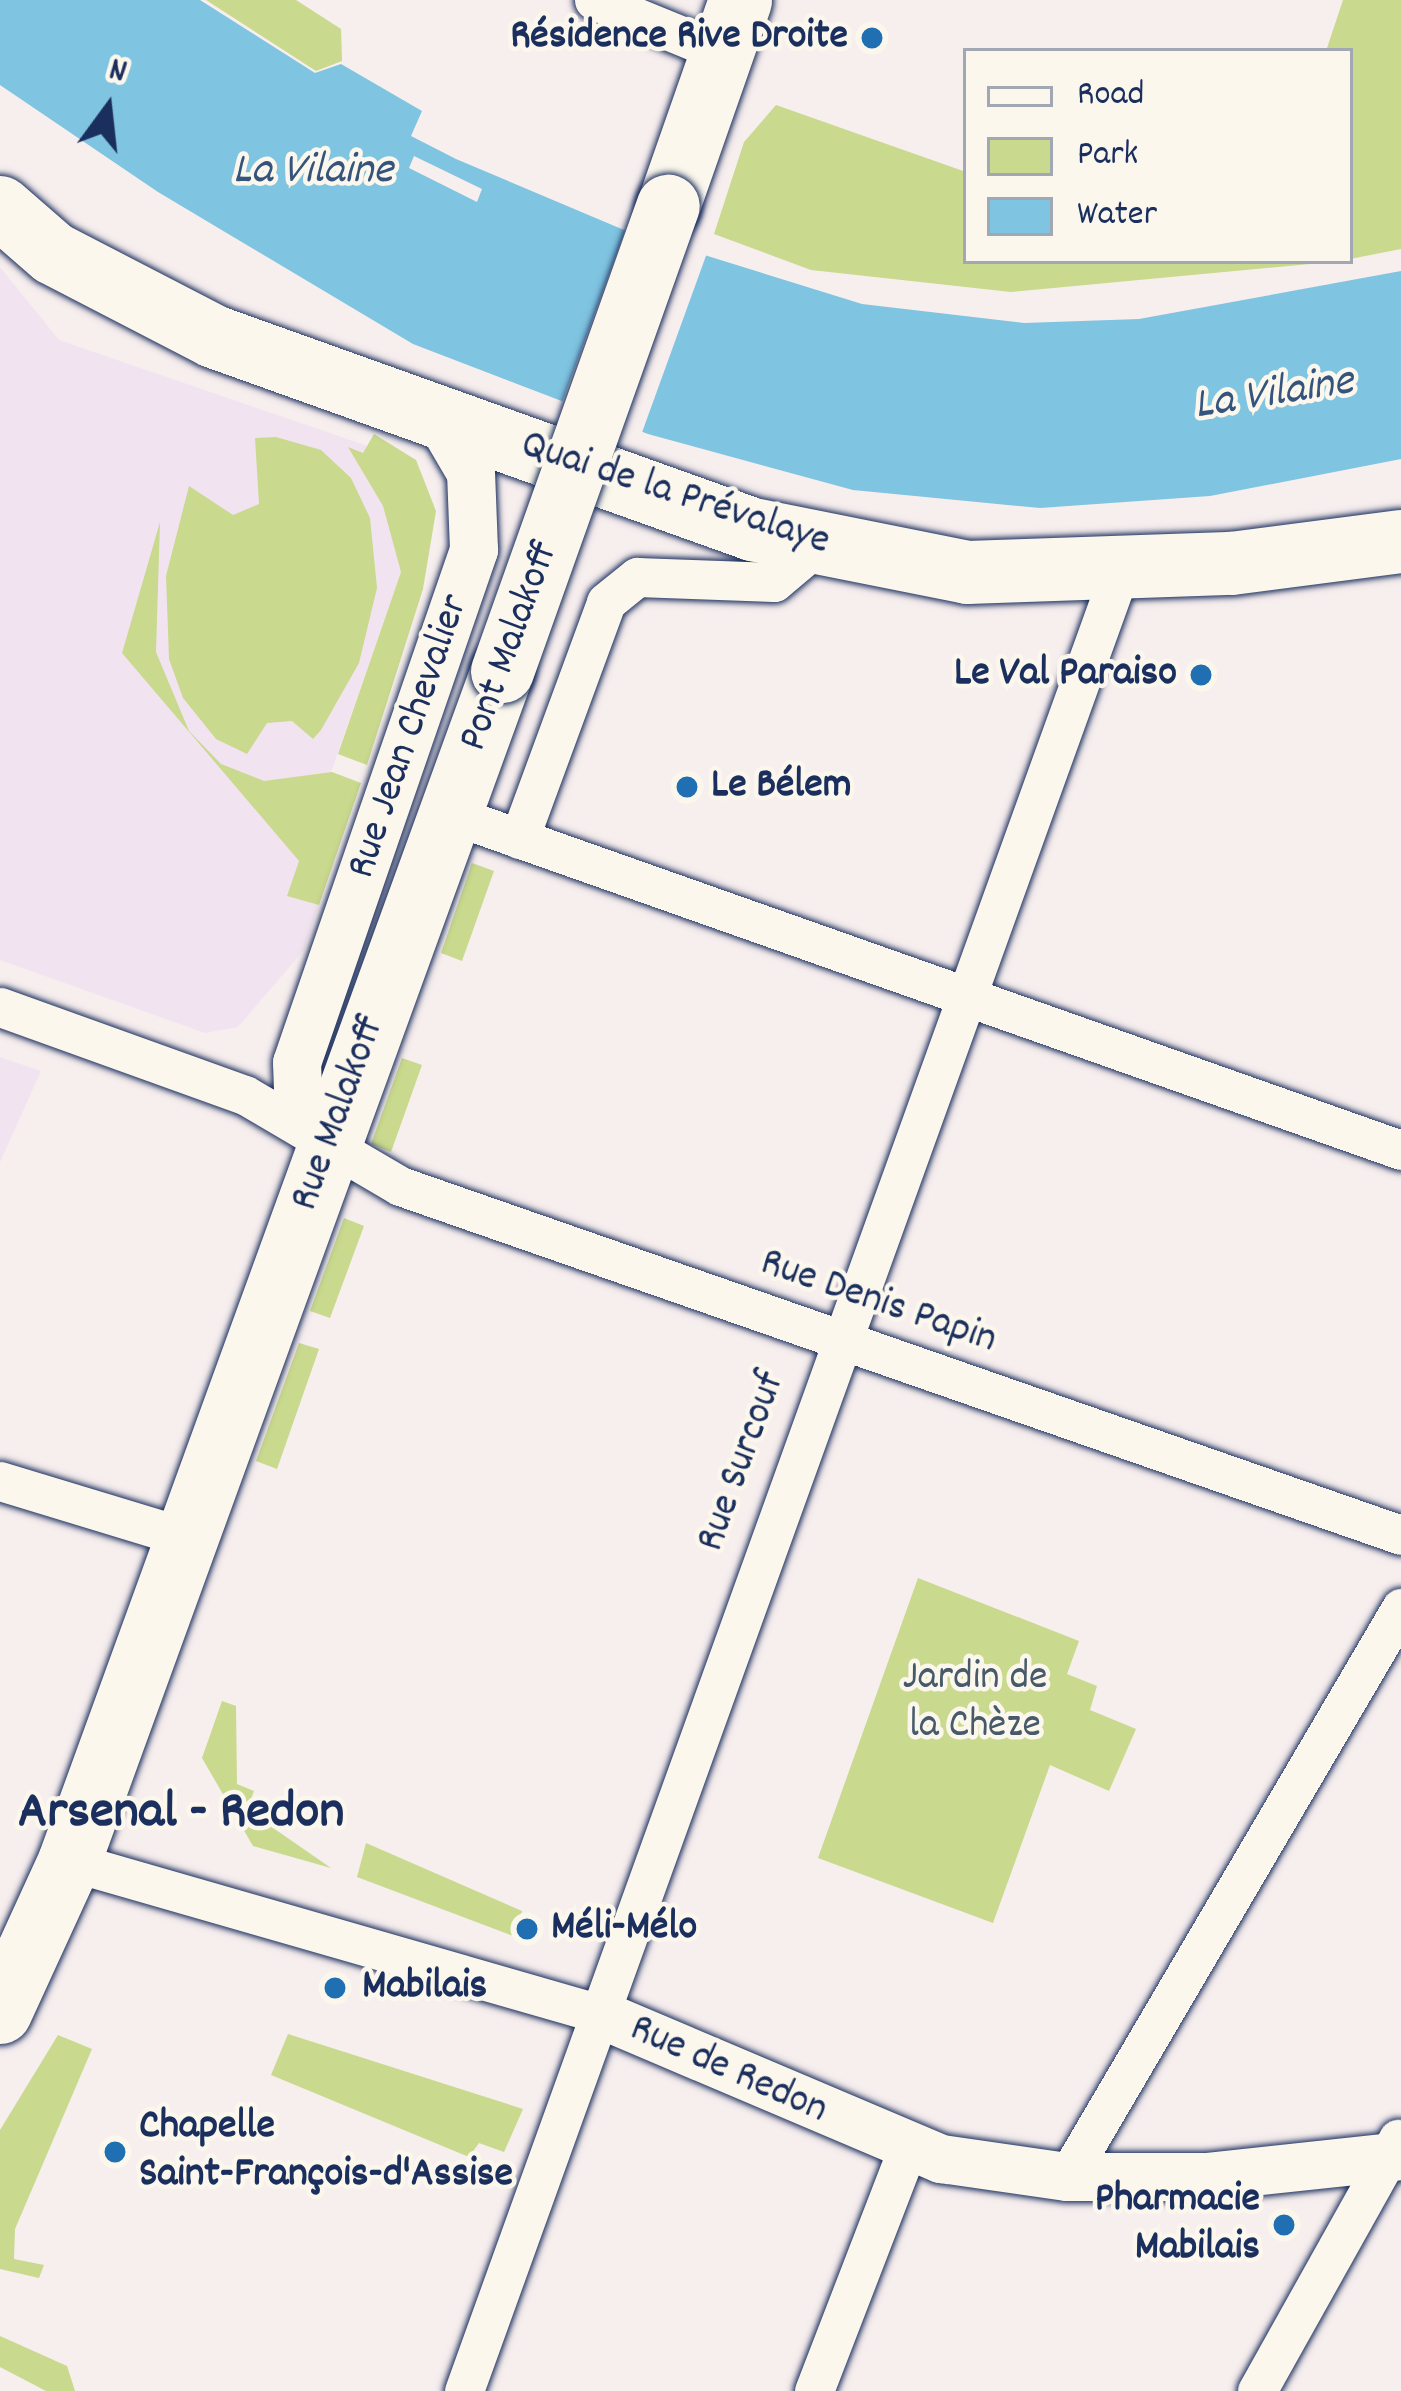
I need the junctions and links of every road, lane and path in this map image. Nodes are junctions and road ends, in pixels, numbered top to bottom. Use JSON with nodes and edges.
{"nodes":[{"id":1,"x":594,"y":0,"type":"edge"},
{"id":2,"x":760,"y":0,"type":"edge"},
{"id":3,"x":723,"y":23,"type":"edge"},
{"id":4,"x":675,"y":186,"type":"junction"},
{"id":5,"x":0,"y":208,"type":"edge"},
{"id":6,"x":436,"y":413,"type":"junction"},
{"id":7,"x":1401,"y":541,"type":"edge"},
{"id":8,"x":818,"y":545,"type":"junction"},
{"id":9,"x":1121,"y":568,"type":"junction"},
{"id":10,"x":450,"y":814,"type":"junction"},
{"id":11,"x":519,"y":839,"type":"junction"},
{"id":12,"x":964,"y":996,"type":"junction"},
{"id":13,"x":0,"y":1007,"type":"edge"},
{"id":14,"x":297,"y":1063,"type":"junction"},
{"id":15,"x":245,"y":1095,"type":"junction"},
{"id":16,"x":331,"y":1145,"type":"junction"},
{"id":17,"x":1401,"y":1150,"type":"edge"},
{"id":18,"x":838,"y":1341,"type":"junction"},
{"id":19,"x":0,"y":1481,"type":"edge"},
{"id":20,"x":1401,"y":1535,"type":"edge"},
{"id":21,"x":184,"y":1537,"type":"junction"},
{"id":22,"x":1401,"y":1608,"type":"edge"},
{"id":23,"x":69,"y":1861,"type":"junction"},
{"id":24,"x":0,"y":2012,"type":"edge"},
{"id":25,"x":597,"y":2013,"type":"junction"},
{"id":26,"x":908,"y":2150,"type":"junction"},
{"id":27,"x":1396,"y":2150,"type":"edge"},
{"id":28,"x":1067,"y":2177,"type":"junction"},
{"id":29,"x":464,"y":2391,"type":"edge"},
{"id":30,"x":814,"y":2391,"type":"edge"},
{"id":31,"x":1257,"y":2391,"type":"edge"}],
"edges":[{"from":1,"to":3,"type":"street"},
{"from":2,"to":4,"type":"main road"},
{"from":3,"to":4,"type":"main road"},
{"from":4,"to":10,"type":"main road","name":"Pont Malakoff","bridge":true},
{"from":5,"to":6,"type":"main road","name":"Quai de la Prévalaye"},
{"from":6,"to":8,"type":"main road","name":"Quai de la Prévalaye"},
{"from":6,"to":14,"type":"street","name":"Rue Jean Chevalier"},
{"from":7,"to":9,"type":"main road","name":"Quai de la Prévalaye"},
{"from":8,"to":9,"type":"main road","name":"Quai de la Prévalaye"},
{"from":8,"to":11,"type":"street"},
{"from":9,"to":12,"type":"street","name":"Rue Surcouf"},
{"from":10,"to":11,"type":"street"},
{"from":10,"to":16,"type":"main road","name":"Rue Malakoff"},
{"from":11,"to":12,"type":"street"},
{"from":12,"to":17,"type":"street"},
{"from":12,"to":18,"type":"street","name":"Rue Surcouf"},
{"from":13,"to":15,"type":"street","name":"Rue Denis Papin"},
{"from":14,"to":15,"type":"street"},
{"from":14,"to":16,"type":"street"},
{"from":15,"to":16,"type":"street","name":"Rue Denis Papin"},
{"from":16,"to":18,"type":"street","name":"Rue Denis Papin"},
{"from":16,"to":21,"type":"main road","name":"Rue Malakoff"},
{"from":18,"to":20,"type":"street","name":"Rue Denis Papin"},
{"from":18,"to":25,"type":"street","name":"Rue Surcouf"},
{"from":19,"to":21,"type":"street"},
{"from":21,"to":23,"type":"main road","name":"Rue Malakoff"},
{"from":22,"to":28,"type":"street"},
{"from":23,"to":24,"type":"main road","name":"Rue Malakoff"},
{"from":23,"to":25,"type":"street","name":"Rue de Redon"},
{"from":25,"to":26,"type":"street","name":"Rue de Redon"},
{"from":25,"to":29,"type":"street","name":"Rue Surcouf"},
{"from":26,"to":28,"type":"street","name":"Rue de Redon"},
{"from":26,"to":30,"type":"street"},
{"from":27,"to":28,"type":"street","name":"Rue de Redon"},
{"from":27,"to":31,"type":"street"}]}
